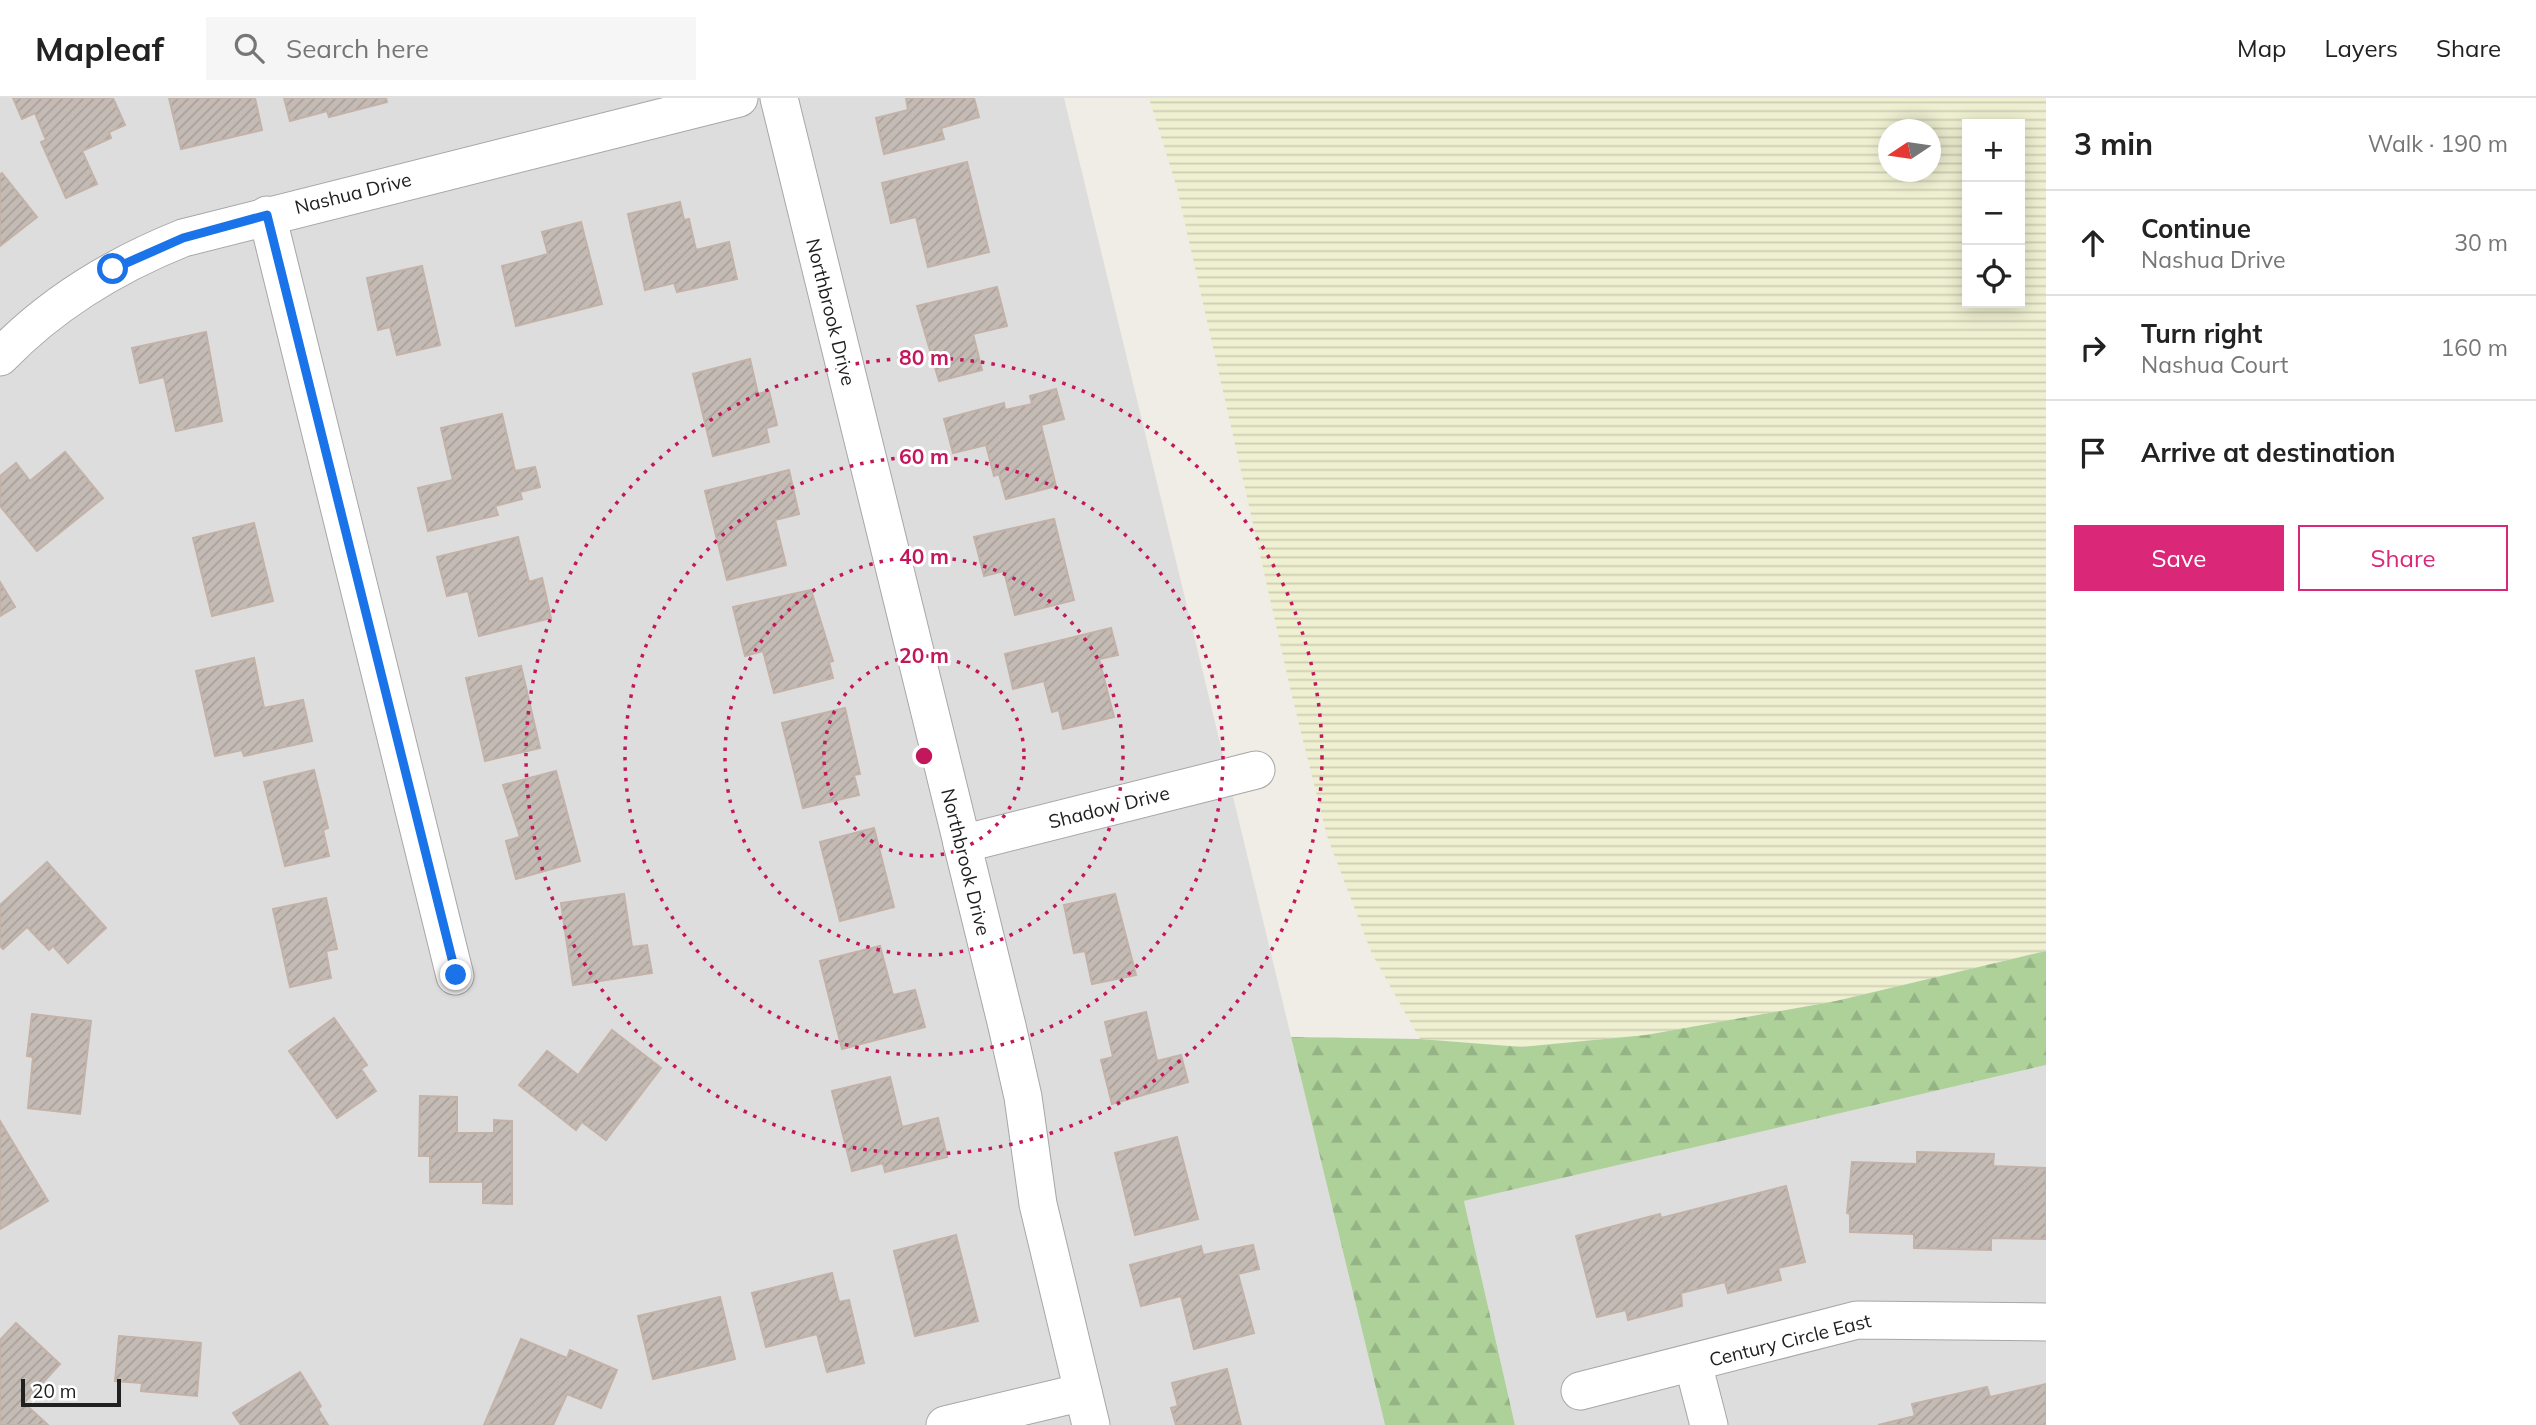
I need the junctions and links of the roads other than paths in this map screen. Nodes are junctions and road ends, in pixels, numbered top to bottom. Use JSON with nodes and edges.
{"nodes":[{"id":1,"x":738,"y":98,"type":"edge"},
{"id":2,"x":779,"y":98,"type":"edge"},
{"id":3,"x":267,"y":215,"type":"junction"},
{"id":4,"x":0,"y":357,"type":"edge"},
{"id":5,"x":1256,"y":770,"type":"dead end"},
{"id":6,"x":962,"y":844,"type":"junction"},
{"id":7,"x":456,"y":975,"type":"dead end"},
{"id":8,"x":2046,"y":1322,"type":"edge"},
{"id":9,"x":1693,"y":1363,"type":"junction"},
{"id":10,"x":1580,"y":1391,"type":"dead end"},
{"id":11,"x":1087,"y":1408,"type":"edge"},
{"id":12,"x":946,"y":1425,"type":"edge"},
{"id":13,"x":1709,"y":1425,"type":"edge"}],
"edges":[{"from":1,"to":3,"type":"street","name":"Nashua Drive"},
{"from":2,"to":6,"type":"street","name":"Northbrook Drive"},
{"from":3,"to":4,"type":"street","name":"Nashua Drive"},
{"from":3,"to":7,"type":"street"},
{"from":5,"to":6,"type":"street","name":"Shadow Drive"},
{"from":6,"to":11,"type":"street","name":"Northbrook Drive"},
{"from":8,"to":9,"type":"street","name":"Century Circle East"},
{"from":9,"to":10,"type":"street","name":"Century Circle East"},
{"from":9,"to":13,"type":"street"},
{"from":11,"to":12,"type":"street"}]}
